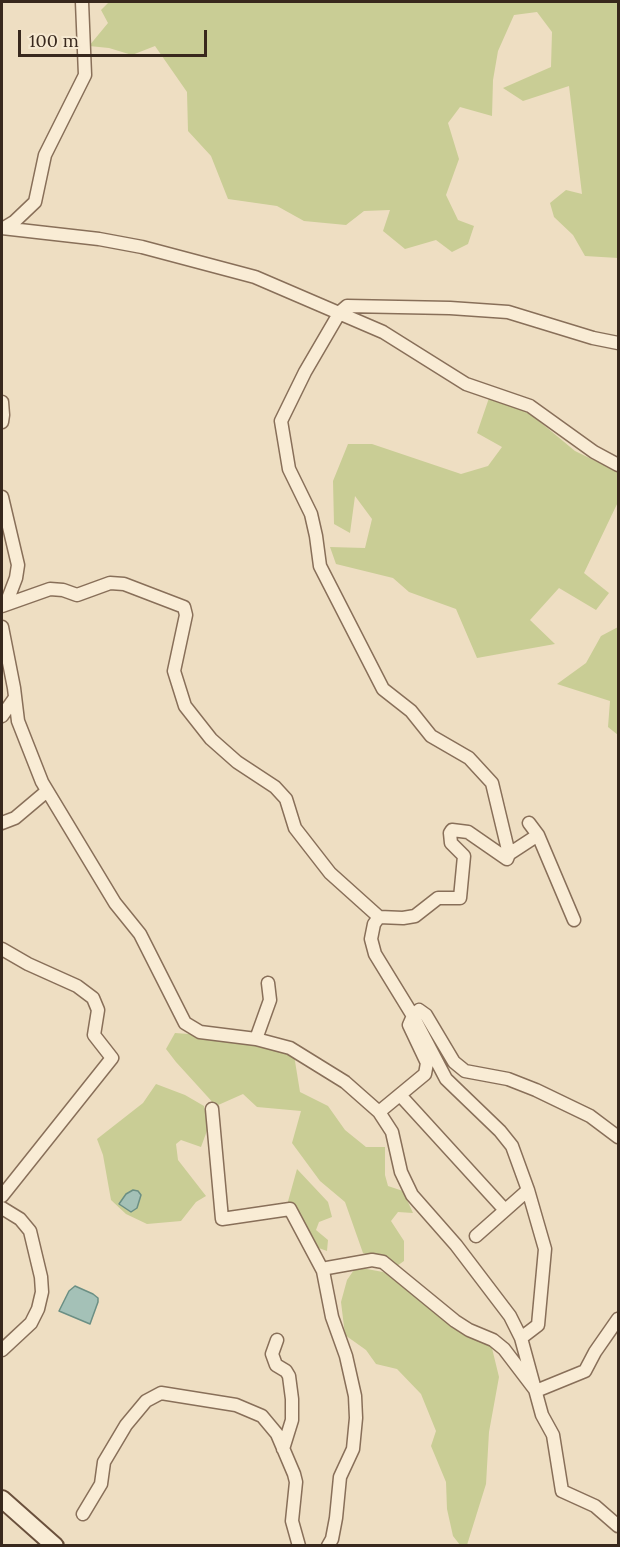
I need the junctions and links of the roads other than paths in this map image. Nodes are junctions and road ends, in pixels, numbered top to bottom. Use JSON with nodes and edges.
{"nodes":[{"id":1,"x":82,"y":2,"type":"edge"},
{"id":2,"x":3,"y":228,"type":"edge"},
{"id":3,"x":340,"y":312,"type":"junction"},
{"id":4,"x":618,"y":343,"type":"edge"},
{"id":5,"x":2,"y":402,"type":"edge"},
{"id":6,"x":2,"y":422,"type":"edge"},
{"id":7,"x":618,"y":465,"type":"edge"},
{"id":8,"x":2,"y":497,"type":"edge"},
{"id":9,"x":4,"y":605,"type":"edge"},
{"id":10,"x":2,"y":627,"type":"edge"},
{"id":11,"x":3,"y":646,"type":"edge"},
{"id":12,"x":14,"y":699,"type":"junction"},
{"id":13,"x":2,"y":716,"type":"edge"},
{"id":14,"x":47,"y":791,"type":"junction"},
{"id":15,"x":2,"y":823,"type":"edge"},
{"id":16,"x":529,"y":823,"type":"dead end"},
{"id":17,"x":538,"y":835,"type":"junction"},
{"id":18,"x":509,"y":854,"type":"junction"},
{"id":19,"x":379,"y":917,"type":"junction"},
{"id":20,"x":574,"y":920,"type":"dead end"},
{"id":21,"x":2,"y":948,"type":"edge"},
{"id":22,"x":268,"y":984,"type":"dead end"},
{"id":23,"x":413,"y":1016,"type":"junction"},
{"id":24,"x":256,"y":1039,"type":"junction"},
{"id":25,"x":400,"y":1095,"type":"junction"},
{"id":26,"x":212,"y":1109,"type":"dead end"},
{"id":27,"x":379,"y":1112,"type":"junction"},
{"id":28,"x":618,"y":1137,"type":"edge"},
{"id":29,"x":528,"y":1190,"type":"junction"},
{"id":30,"x":2,"y":1196,"type":"edge"},
{"id":31,"x":2,"y":1208,"type":"edge"},
{"id":32,"x":504,"y":1209,"type":"junction"},
{"id":33,"x":476,"y":1236,"type":"dead end"},
{"id":34,"x":323,"y":1271,"type":"junction"},
{"id":35,"x":618,"y":1318,"type":"edge"},
{"id":36,"x":521,"y":1338,"type":"junction"},
{"id":37,"x":277,"y":1340,"type":"dead end"},
{"id":38,"x":2,"y":1350,"type":"edge"},
{"id":39,"x":536,"y":1391,"type":"junction"},
{"id":40,"x":283,"y":1449,"type":"junction"},
{"id":41,"x":2,"y":1498,"type":"edge"},
{"id":42,"x":83,"y":1514,"type":"dead end"},
{"id":43,"x":618,"y":1526,"type":"edge"},
{"id":44,"x":55,"y":1545,"type":"edge"},
{"id":45,"x":299,"y":1545,"type":"edge"},
{"id":46,"x":328,"y":1545,"type":"edge"}],
"edges":[{"from":1,"to":2,"type":"street"},
{"from":2,"to":3,"type":"street"},
{"from":3,"to":4,"type":"street"},
{"from":3,"to":7,"type":"street"},
{"from":3,"to":18,"type":"street"},
{"from":5,"to":6,"type":"street"},
{"from":8,"to":9,"type":"street"},
{"from":9,"to":19,"type":"street"},
{"from":10,"to":11,"type":"street"},
{"from":11,"to":12,"type":"street"},
{"from":12,"to":13,"type":"street"},
{"from":12,"to":14,"type":"street"},
{"from":14,"to":15,"type":"street"},
{"from":14,"to":24,"type":"street"},
{"from":16,"to":17,"type":"street"},
{"from":17,"to":18,"type":"street"},
{"from":17,"to":20,"type":"street"},
{"from":18,"to":19,"type":"street"},
{"from":19,"to":23,"type":"street"},
{"from":21,"to":30,"type":"street"},
{"from":22,"to":24,"type":"street"},
{"from":23,"to":25,"type":"street"},
{"from":23,"to":28,"type":"street"},
{"from":23,"to":29,"type":"street"},
{"from":24,"to":27,"type":"street"},
{"from":25,"to":27,"type":"street"},
{"from":25,"to":32,"type":"street"},
{"from":26,"to":34,"type":"street"},
{"from":27,"to":36,"type":"street"},
{"from":29,"to":32,"type":"street"},
{"from":29,"to":36,"type":"street"},
{"from":31,"to":38,"type":"street"},
{"from":32,"to":33,"type":"street"},
{"from":34,"to":39,"type":"street"},
{"from":34,"to":46,"type":"street"},
{"from":35,"to":39,"type":"street"},
{"from":36,"to":39,"type":"street"},
{"from":37,"to":40,"type":"street"},
{"from":39,"to":43,"type":"street"},
{"from":40,"to":42,"type":"street"},
{"from":40,"to":45,"type":"street"},
{"from":41,"to":44,"type":"main road"}]}
